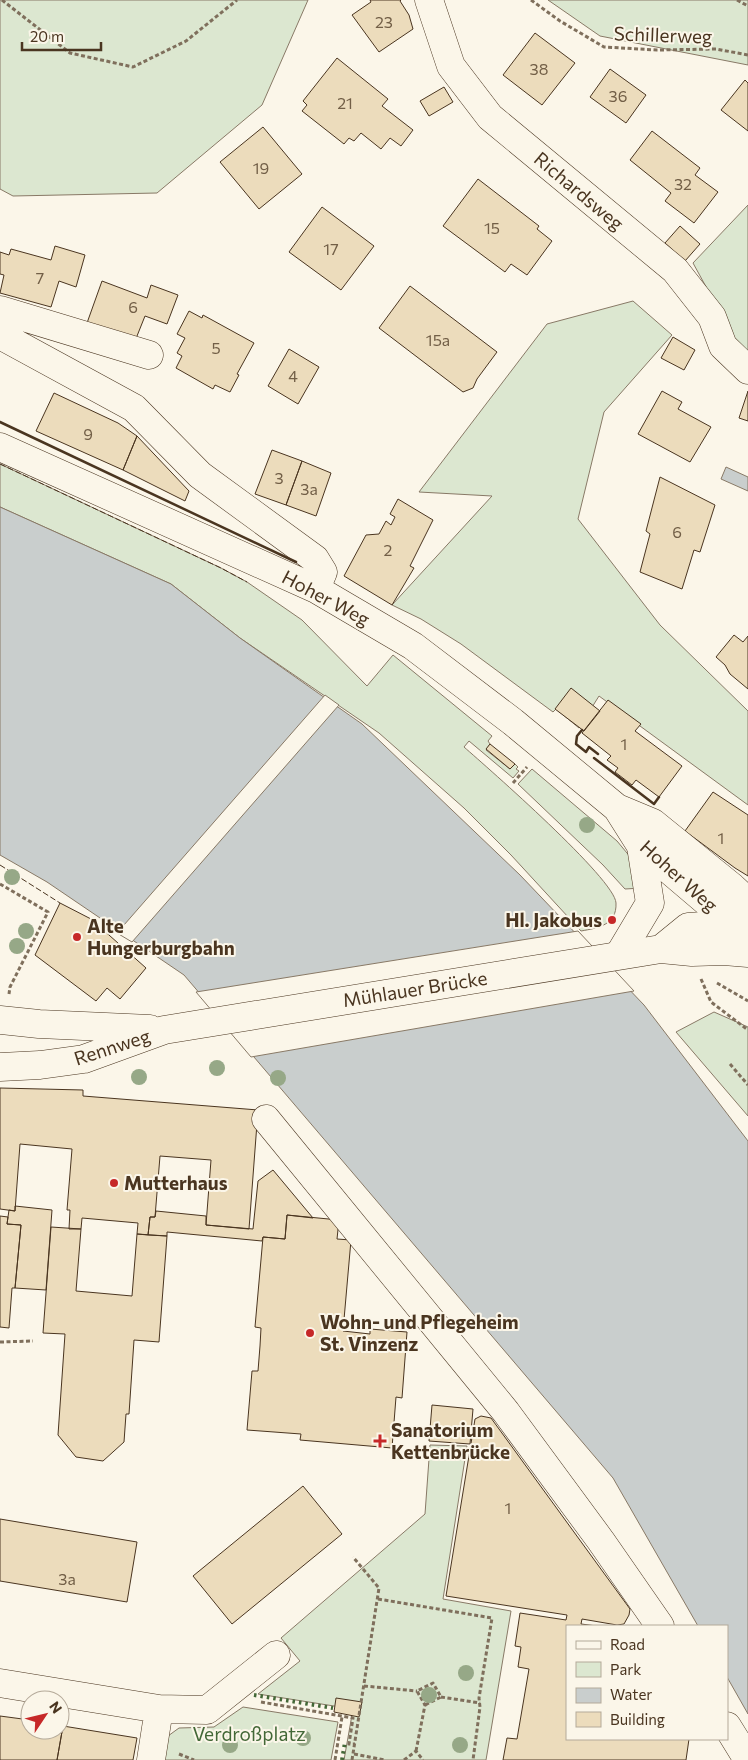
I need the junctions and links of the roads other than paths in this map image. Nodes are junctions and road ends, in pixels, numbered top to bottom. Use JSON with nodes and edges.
{"nodes":[{"id":1,"x":429,"y":0,"type":"edge"},
{"id":2,"x":0,"y":310,"type":"edge"},
{"id":3,"x":0,"y":335,"type":"edge"},
{"id":4,"x":149,"y":354,"type":"dead end"},
{"id":5,"x":748,"y":370,"type":"edge"},
{"id":6,"x":0,"y":448,"type":"edge"},
{"id":7,"x":316,"y":589,"type":"junction"},
{"id":8,"x":616,"y":808,"type":"junction"},
{"id":9,"x":642,"y":846,"type":"junction"},
{"id":10,"x":744,"y":922,"type":"edge"},
{"id":11,"x":661,"y":949,"type":"junction"},
{"id":12,"x":748,"y":953,"type":"edge"},
{"id":13,"x":619,"y":955,"type":"junction"},
{"id":14,"x":4,"y":1009,"type":"edge"},
{"id":15,"x":210,"y":1022,"type":"joint"},
{"id":16,"x":164,"y":1030,"type":"junction"},
{"id":17,"x":0,"y":1067,"type":"edge"},
{"id":18,"x":266,"y":1119,"type":"dead end"},
{"id":19,"x":659,"y":1625,"type":"edge"},
{"id":20,"x":276,"y":1655,"type":"dead end"},
{"id":21,"x":0,"y":1683,"type":"edge"},
{"id":22,"x":159,"y":1709,"type":"junction"},
{"id":23,"x":728,"y":1728,"type":"edge"},
{"id":24,"x":150,"y":1760,"type":"edge"},
{"id":25,"x":748,"y":1760,"type":"edge"}],
"edges":[{"from":1,"to":5,"type":"street","name":"Richardsweg"},
{"from":2,"to":4,"type":"street"},
{"from":3,"to":7,"type":"street"},
{"from":6,"to":7,"type":"street","name":"Hoher Weg"},
{"from":7,"to":8,"type":"street","name":"Hoher Weg"},
{"from":8,"to":9,"type":"street","name":"Hoher Weg"},
{"from":8,"to":10,"type":"street","name":"Hoher Weg"},
{"from":9,"to":10,"type":"street","name":"Hoher Weg"},
{"from":9,"to":13,"type":"street"},
{"from":10,"to":11,"type":"street"},
{"from":11,"to":12,"type":"street","name":"Mühlauer Brücke"},
{"from":11,"to":13,"type":"street","name":"Mühlauer Brücke"},
{"from":13,"to":15,"type":"street","name":"Mühlauer Brücke"},
{"from":14,"to":16,"type":"street","name":"Rennweg"},
{"from":15,"to":16,"type":"street","name":"Rennweg"},
{"from":16,"to":17,"type":"street","name":"Rennweg"},
{"from":18,"to":19,"type":"street"},
{"from":20,"to":22,"type":"street"},
{"from":21,"to":22,"type":"street"},
{"from":22,"to":24,"type":"street"},
{"from":23,"to":25,"type":"street"}]}
